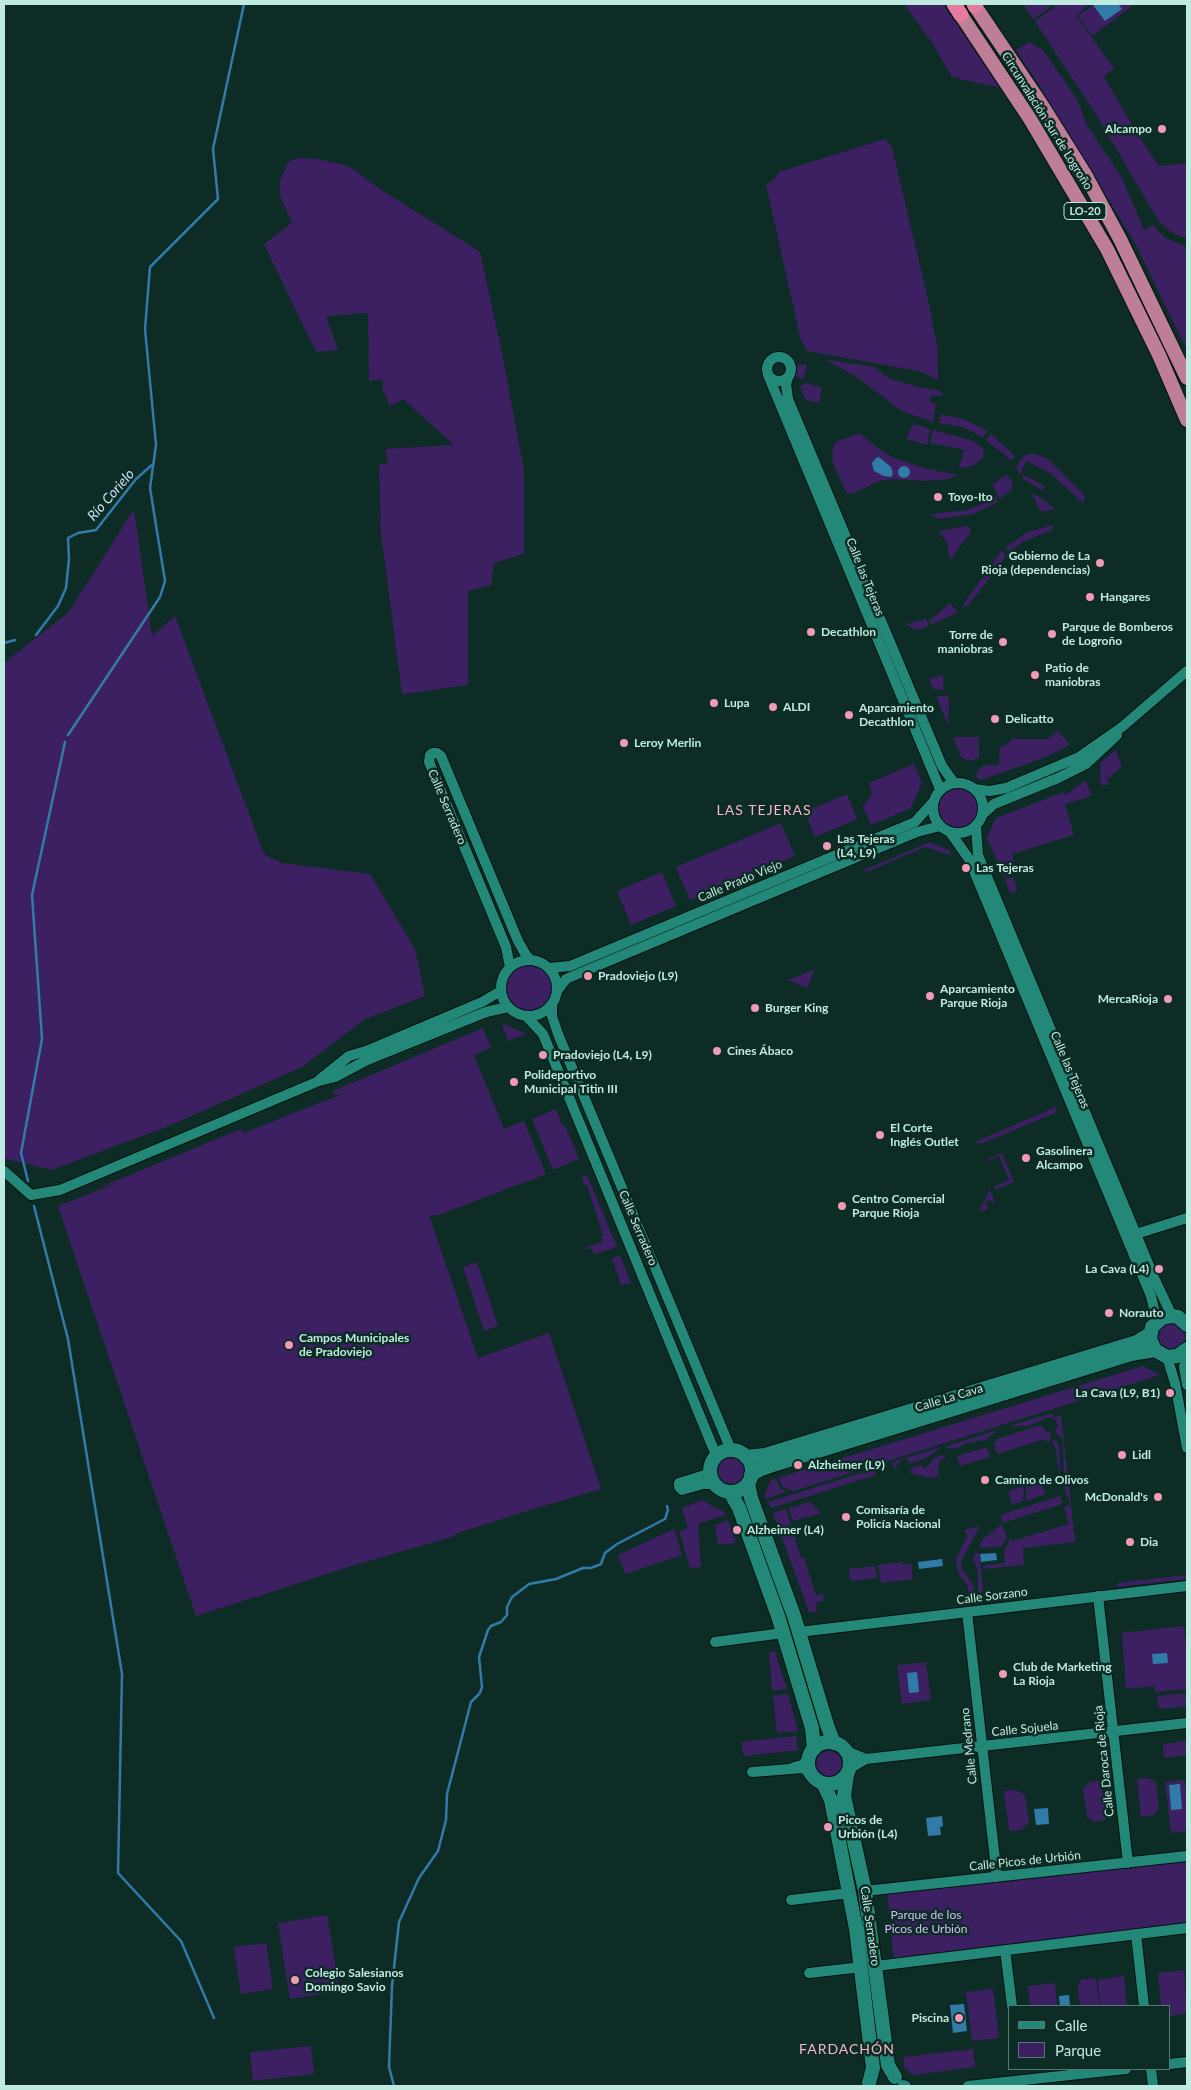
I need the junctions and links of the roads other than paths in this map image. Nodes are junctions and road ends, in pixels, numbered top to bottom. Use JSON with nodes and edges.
{"nodes":[{"id":1,"x":975,"y":5,"type":"edge"},
{"id":2,"x":957,"y":9,"type":"edge"},
{"id":3,"x":768,"y":375,"type":"junction"},
{"id":4,"x":788,"y":378,"type":"junction"},
{"id":5,"x":1187,"y":378,"type":"edge"},
{"id":6,"x":1187,"y":420,"type":"edge"},
{"id":7,"x":1187,"y":671,"type":"edge"},
{"id":8,"x":1122,"y":727,"type":"junction"},
{"id":9,"x":954,"y":783,"type":"junction"},
{"id":10,"x":974,"y":788,"type":"junction"},
{"id":11,"x":940,"y":789,"type":"junction"},
{"id":12,"x":933,"y":802,"type":"junction"},
{"id":13,"x":982,"y":815,"type":"junction"},
{"id":14,"x":940,"y":826,"type":"junction"},
{"id":15,"x":976,"y":826,"type":"junction"},
{"id":16,"x":950,"y":832,"type":"junction"},
{"id":17,"x":532,"y":960,"type":"junction"},
{"id":18,"x":510,"y":967,"type":"junction"},
{"id":19,"x":549,"y":968,"type":"junction"},
{"id":20,"x":501,"y":991,"type":"junction"},
{"id":21,"x":557,"y":991,"type":"junction"},
{"id":22,"x":552,"y":1004,"type":"junction"},
{"id":23,"x":508,"y":1007,"type":"junction"},
{"id":24,"x":526,"y":1016,"type":"junction"},
{"id":25,"x":349,"y":1056,"type":"junction"},
{"id":26,"x":352,"y":1069,"type":"junction"},
{"id":27,"x":319,"y":1081,"type":"junction"},
{"id":28,"x":4,"y":1171,"type":"edge"},
{"id":29,"x":1187,"y":1218,"type":"edge"},
{"id":30,"x":1136,"y":1234,"type":"junction"},
{"id":31,"x":1157,"y":1321,"type":"junction"},
{"id":32,"x":1183,"y":1321,"type":"edge"},
{"id":33,"x":1150,"y":1334,"type":"junction"},
{"id":34,"x":1187,"y":1349,"type":"edge"},
{"id":35,"x":1161,"y":1354,"type":"junction"},
{"id":36,"x":1187,"y":1385,"type":"edge"},
{"id":37,"x":1187,"y":1448,"type":"edge"},
{"id":38,"x":731,"y":1450,"type":"junction"},
{"id":39,"x":716,"y":1455,"type":"junction"},
{"id":40,"x":746,"y":1457,"type":"junction"},
{"id":41,"x":750,"y":1479,"type":"junction"},
{"id":42,"x":730,"y":1492,"type":"junction"},
{"id":43,"x":1187,"y":1586,"type":"edge"},
{"id":44,"x":1098,"y":1596,"type":"junction"},
{"id":45,"x":967,"y":1612,"type":"junction"},
{"id":46,"x":799,"y":1632,"type":"junction"},
{"id":47,"x":783,"y":1633,"type":"junction"},
{"id":48,"x":715,"y":1642,"type":"dead end"},
{"id":49,"x":1187,"y":1723,"type":"edge"},
{"id":50,"x":1113,"y":1732,"type":"junction"},
{"id":51,"x":834,"y":1743,"type":"junction"},
{"id":52,"x":982,"y":1746,"type":"junction"},
{"id":53,"x":846,"y":1751,"type":"junction"},
{"id":54,"x":812,"y":1754,"type":"junction"},
{"id":55,"x":866,"y":1759,"type":"junction"},
{"id":56,"x":789,"y":1769,"type":"junction"},
{"id":57,"x":752,"y":1772,"type":"dead end"},
{"id":58,"x":848,"y":1772,"type":"junction"},
{"id":59,"x":812,"y":1774,"type":"junction"},
{"id":60,"x":823,"y":1783,"type":"junction"},
{"id":61,"x":1187,"y":1856,"type":"edge"},
{"id":62,"x":1128,"y":1863,"type":"junction"},
{"id":63,"x":997,"y":1877,"type":"junction"},
{"id":64,"x":865,"y":1891,"type":"junction"},
{"id":65,"x":850,"y":1892,"type":"junction"},
{"id":66,"x":791,"y":1900,"type":"dead end"},
{"id":67,"x":1187,"y":1928,"type":"edge"},
{"id":68,"x":1136,"y":1934,"type":"junction"},
{"id":69,"x":1005,"y":1950,"type":"junction"},
{"id":70,"x":869,"y":1966,"type":"junction"},
{"id":71,"x":809,"y":1973,"type":"dead end"},
{"id":72,"x":1012,"y":2005,"type":"edge"},
{"id":73,"x":1144,"y":2005,"type":"edge"},
{"id":74,"x":1187,"y":2062,"type":"edge"},
{"id":75,"x":1171,"y":2064,"type":"edge"},
{"id":76,"x":1020,"y":2070,"type":"edge"},
{"id":77,"x":1119,"y":2070,"type":"edge"},
{"id":78,"x":1151,"y":2070,"type":"edge"},
{"id":79,"x":1022,"y":2083,"type":"edge"},
{"id":80,"x":902,"y":2084,"type":"edge"},
{"id":81,"x":869,"y":2085,"type":"edge"},
{"id":82,"x":968,"y":2086,"type":"edge"},
{"id":83,"x":1153,"y":2086,"type":"edge"}],
"edges":[{"from":1,"to":5,"type":"highway","name":"Circunvalación Sur de Logroño","number":"LO-20"},
{"from":2,"to":6,"type":"highway","name":"Circunvalación Sur de Logroño","number":"LO-20"},
{"from":3,"to":4,"type":"street"},
{"from":3,"to":4,"type":"street"},
{"from":3,"to":11,"type":"street","name":"Calle las Tejeras"},
{"from":4,"to":9,"type":"street","name":"Calle las Tejeras"},
{"from":7,"to":8,"type":"street"},
{"from":8,"to":10,"type":"street"},
{"from":8,"to":13,"type":"street"},
{"from":9,"to":10,"type":"street"},
{"from":9,"to":11,"type":"street"},
{"from":10,"to":13,"type":"street"},
{"from":11,"to":12,"type":"street"},
{"from":12,"to":14,"type":"street"},
{"from":12,"to":19,"type":"street","name":"Calle Prado Viejo"},
{"from":13,"to":15,"type":"street"},
{"from":14,"to":16,"type":"street"},
{"from":14,"to":21,"type":"street","name":"Calle Prado Viejo"},
{"from":15,"to":16,"type":"street"},
{"from":15,"to":30,"type":"street","name":"Calle las Tejeras"},
{"from":16,"to":31,"type":"street","name":"Calle las Tejeras"},
{"from":17,"to":18,"type":"street"},
{"from":17,"to":18,"type":"street","name":"Calle Serradero"},
{"from":17,"to":19,"type":"street"},
{"from":18,"to":20,"type":"street"},
{"from":19,"to":21,"type":"street"},
{"from":20,"to":23,"type":"street"},
{"from":20,"to":25,"type":"street"},
{"from":21,"to":22,"type":"street"},
{"from":22,"to":24,"type":"street"},
{"from":22,"to":38,"type":"street","name":"Calle Serradero"},
{"from":23,"to":24,"type":"street"},
{"from":23,"to":26,"type":"street"},
{"from":24,"to":39,"type":"street","name":"Calle Serradero"},
{"from":25,"to":26,"type":"street"},
{"from":25,"to":27,"type":"street"},
{"from":26,"to":27,"type":"street"},
{"from":27,"to":28,"type":"street"},
{"from":29,"to":30,"type":"street"},
{"from":30,"to":32,"type":"street","name":"Calle las Tejeras"},
{"from":31,"to":32,"type":"main road"},
{"from":31,"to":33,"type":"main road"},
{"from":33,"to":35,"type":"main road"},
{"from":33,"to":40,"type":"main road","name":"Calle La Cava"},
{"from":34,"to":35,"type":"main road","name":"Calle La Cava"},
{"from":34,"to":36,"type":"street"},
{"from":35,"to":37,"type":"street"},
{"from":35,"to":41,"type":"main road","name":"Calle La Cava"},
{"from":38,"to":39,"type":"main road"},
{"from":38,"to":40,"type":"main road"},
{"from":39,"to":42,"type":"main road"},
{"from":40,"to":41,"type":"main road"},
{"from":41,"to":42,"type":"main road"},
{"from":41,"to":46,"type":"main road"},
{"from":42,"to":47,"type":"main road"},
{"from":43,"to":44,"type":"street","name":"Calle Sorzano"},
{"from":44,"to":45,"type":"street","name":"Calle Sorzano"},
{"from":44,"to":50,"type":"street","name":"Calle Daroca de Rioja"},
{"from":45,"to":46,"type":"street","name":"Calle Sorzano"},
{"from":45,"to":52,"type":"street","name":"Calle Medrano"},
{"from":46,"to":51,"type":"main road"},
{"from":47,"to":48,"type":"street"},
{"from":47,"to":54,"type":"main road"},
{"from":49,"to":50,"type":"street","name":"Calle Sojuela"},
{"from":50,"to":52,"type":"street","name":"Calle Sojuela"},
{"from":50,"to":62,"type":"street","name":"Calle Daroca de Rioja"},
{"from":51,"to":53,"type":"main road"},
{"from":51,"to":54,"type":"main road"},
{"from":52,"to":55,"type":"street","name":"Calle Sojuela"},
{"from":52,"to":63,"type":"street","name":"Calle Medrano"},
{"from":53,"to":55,"type":"street","name":"Calle Sojuela"},
{"from":53,"to":58,"type":"main road"},
{"from":54,"to":56,"type":"street"},
{"from":54,"to":59,"type":"main road"},
{"from":55,"to":58,"type":"street","name":"Calle Sojuela"},
{"from":56,"to":57,"type":"street"},
{"from":56,"to":59,"type":"street"},
{"from":58,"to":60,"type":"main road"},
{"from":58,"to":64,"type":"main road","name":"Calle Serradero"},
{"from":59,"to":60,"type":"main road"},
{"from":60,"to":65,"type":"main road","name":"Calle Serradero"},
{"from":61,"to":62,"type":"street","name":"Calle Picos de Urbión"},
{"from":62,"to":63,"type":"street","name":"Calle Picos de Urbión"},
{"from":63,"to":64,"type":"street","name":"Calle Picos de Urbión"},
{"from":64,"to":70,"type":"main road","name":"Calle Serradero"},
{"from":65,"to":66,"type":"street"},
{"from":65,"to":70,"type":"main road","name":"Calle Serradero"},
{"from":67,"to":68,"type":"street"},
{"from":68,"to":69,"type":"street"},
{"from":68,"to":73,"type":"street"},
{"from":69,"to":70,"type":"street"},
{"from":69,"to":72,"type":"street"},
{"from":70,"to":71,"type":"street"},
{"from":70,"to":80,"type":"main road","name":"Calle Serradero"},
{"from":70,"to":81,"type":"main road","name":"Calle Serradero"},
{"from":74,"to":75,"type":"street"},
{"from":76,"to":79,"type":"street"},
{"from":77,"to":79,"type":"street"},
{"from":78,"to":83,"type":"street"},
{"from":79,"to":82,"type":"street"},
{"from":80,"to":81,"type":"main road"}]}
